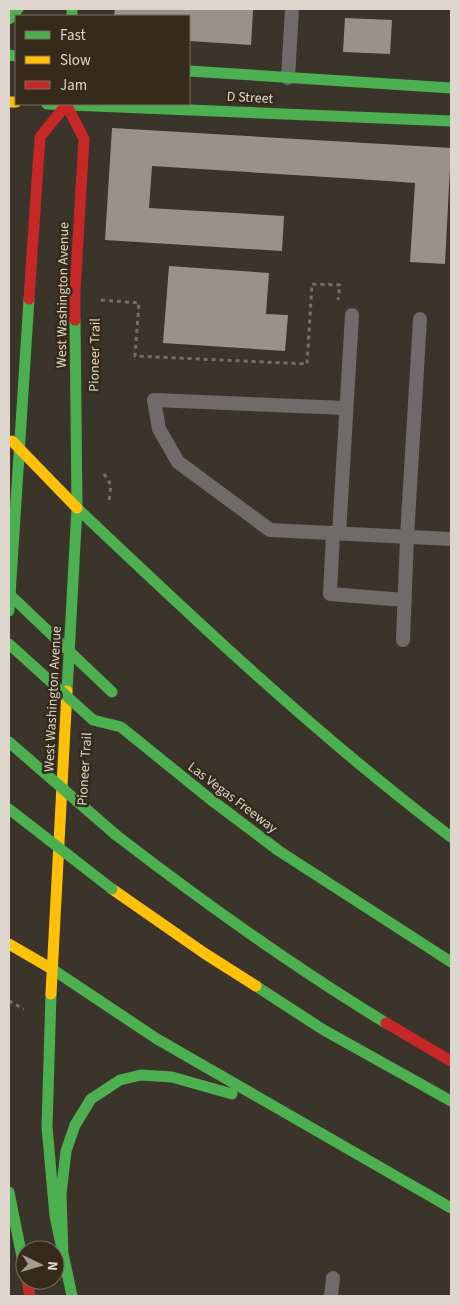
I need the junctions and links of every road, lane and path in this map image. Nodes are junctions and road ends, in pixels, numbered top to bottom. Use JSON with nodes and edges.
{"nodes":[{"id":1,"x":18,"y":9,"type":"edge"},
{"id":2,"x":292,"y":9,"type":"edge"},
{"id":3,"x":9,"y":19,"type":"edge"},
{"id":4,"x":190,"y":71,"type":"edge"},
{"id":5,"x":288,"y":78,"type":"junction"},
{"id":6,"x":451,"y":88,"type":"edge"},
{"id":7,"x":65,"y":105,"type":"edge"},
{"id":8,"x":67,"y":105,"type":"edge"},
{"id":9,"x":89,"y":105,"type":"edge"},
{"id":10,"x":451,"y":121,"type":"edge"},
{"id":11,"x":96,"y":300,"type":"dead end"},
{"id":12,"x":338,"y":305,"type":"dead end"},
{"id":13,"x":352,"y":315,"type":"dead end"},
{"id":14,"x":420,"y":319,"type":"dead end"},
{"id":15,"x":346,"y":408,"type":"junction"},
{"id":16,"x":9,"y":438,"type":"edge"},
{"id":17,"x":19,"y":450,"type":"junction"},
{"id":18,"x":103,"y":473,"type":"dead end"},
{"id":19,"x":77,"y":508,"type":"junction"},
{"id":20,"x":332,"y":533,"type":"junction"},
{"id":21,"x":105,"y":535,"type":"junction"},
{"id":22,"x":407,"y":537,"type":"junction"},
{"id":23,"x":451,"y":539,"type":"edge"},
{"id":24,"x":9,"y":594,"type":"edge"},
{"id":25,"x":404,"y":600,"type":"junction"},
{"id":26,"x":9,"y":611,"type":"edge"},
{"id":27,"x":403,"y":640,"type":"dead end"},
{"id":28,"x":9,"y":644,"type":"edge"},
{"id":29,"x":114,"y":701,"type":"dead end"},
{"id":30,"x":9,"y":742,"type":"edge"},
{"id":31,"x":9,"y":810,"type":"edge"},
{"id":32,"x":451,"y":838,"type":"edge"},
{"id":33,"x":9,"y":944,"type":"edge"},
{"id":34,"x":451,"y":962,"type":"edge"},
{"id":35,"x":52,"y":969,"type":"junction"},
{"id":36,"x":9,"y":1000,"type":"edge"},
{"id":37,"x":27,"y":1011,"type":"dead end"},
{"id":38,"x":451,"y":1060,"type":"edge"},
{"id":39,"x":451,"y":1101,"type":"edge"},
{"id":40,"x":277,"y":1107,"type":"junction"},
{"id":41,"x":9,"y":1192,"type":"edge"},
{"id":42,"x":451,"y":1208,"type":"edge"},
{"id":43,"x":19,"y":1240,"type":"edge"},
{"id":44,"x":59,"y":1240,"type":"edge"},
{"id":45,"x":62,"y":1240,"type":"edge"},
{"id":46,"x":65,"y":1265,"type":"edge"},
{"id":47,"x":333,"y":1278,"type":"dead end"},
{"id":48,"x":72,"y":1296,"type":"edge"},
{"id":49,"x":331,"y":1296,"type":"edge"}],
"edges":[{"from":1,"to":3,"type":"main road"},
{"from":2,"to":5,"type":"lane"},
{"from":4,"to":5,"type":"main road","name":"D Street"},
{"from":5,"to":6,"type":"main road","name":"D Street"},
{"from":7,"to":17,"type":"main road","name":"West Washington Avenue"},
{"from":8,"to":19,"type":"main road","name":"West Washington Avenue"},
{"from":9,"to":10,"type":"main road","name":"D Street"},
{"from":11,"to":12,"type":"path","name":"Pioneer Trail"},
{"from":13,"to":15,"type":"lane"},
{"from":14,"to":22,"type":"lane"},
{"from":15,"to":20,"type":"lane"},
{"from":15,"to":20,"type":"lane"},
{"from":16,"to":17,"type":"main road"},
{"from":17,"to":19,"type":"main road"},
{"from":17,"to":26,"type":"main road","name":"West Washington Avenue"},
{"from":18,"to":21,"type":"path"},
{"from":19,"to":21,"type":"main road"},
{"from":19,"to":35,"type":"main road","name":"West Washington Avenue"},
{"from":20,"to":22,"type":"lane"},
{"from":20,"to":25,"type":"lane"},
{"from":21,"to":32,"type":"main road"},
{"from":22,"to":23,"type":"lane"},
{"from":22,"to":25,"type":"lane"},
{"from":24,"to":29,"type":"main road","bridge":true},
{"from":25,"to":27,"type":"lane"},
{"from":28,"to":34,"type":"main road","name":"Las Vegas Freeway","bridge":true},
{"from":30,"to":38,"type":"main road","bridge":true},
{"from":31,"to":39,"type":"main road","bridge":true},
{"from":33,"to":35,"type":"main road"},
{"from":35,"to":40,"type":"main road"},
{"from":35,"to":44,"type":"main road","name":"West Washington Avenue"},
{"from":36,"to":37,"type":"path"},
{"from":40,"to":42,"type":"main road"},
{"from":40,"to":45,"type":"main road"},
{"from":41,"to":43,"type":"main road"},
{"from":46,"to":48,"type":"main road","name":"West Washington Avenue"},
{"from":47,"to":49,"type":"lane"}]}
